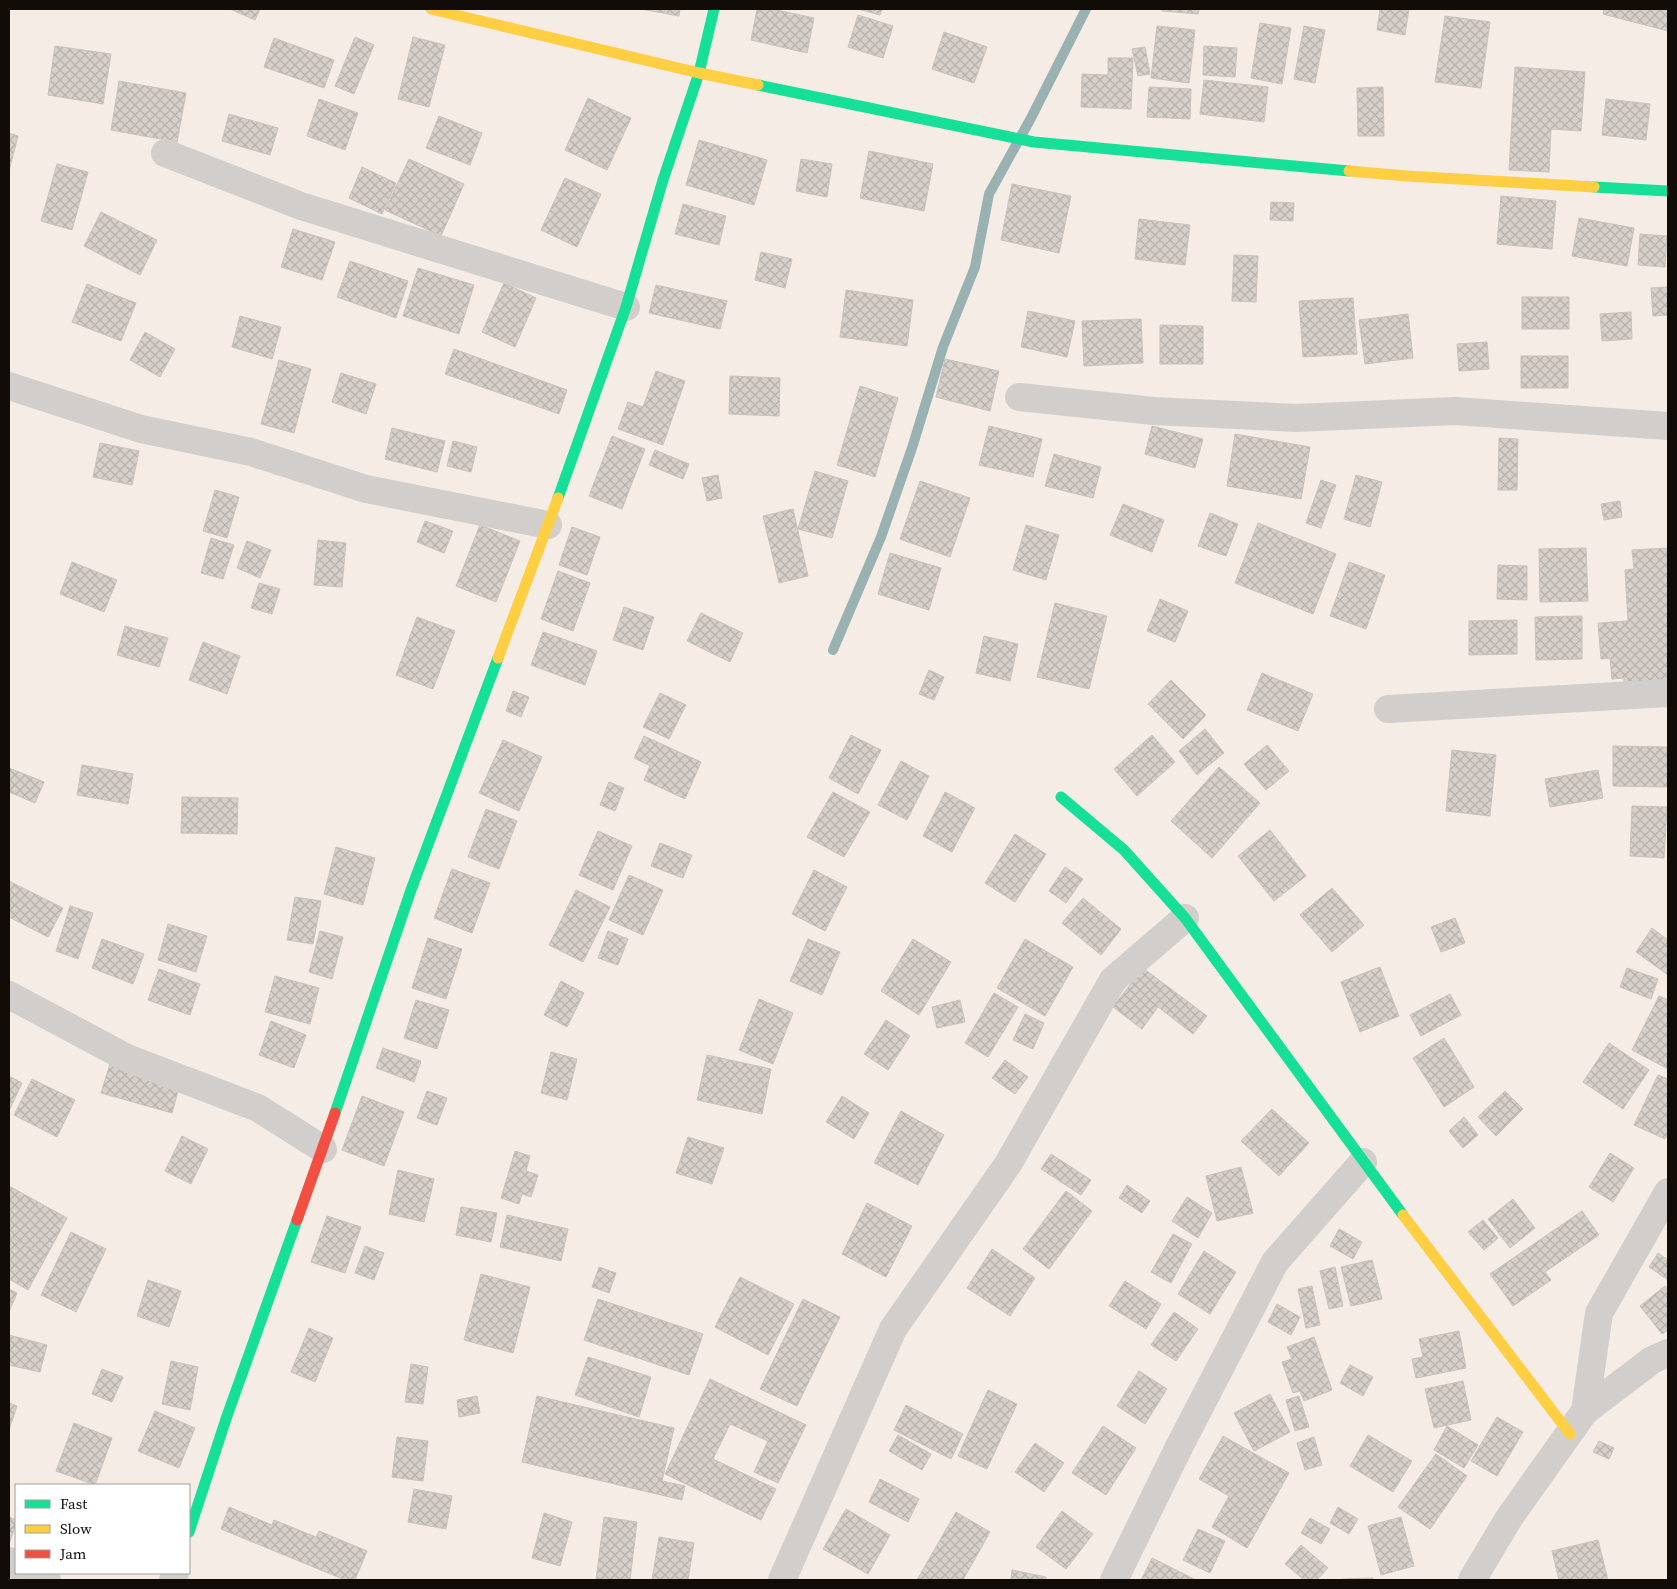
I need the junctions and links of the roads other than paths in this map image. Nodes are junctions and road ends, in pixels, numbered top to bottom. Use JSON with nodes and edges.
{"nodes":[{"id":1,"x":431,"y":9,"type":"edge"},
{"id":2,"x":714,"y":9,"type":"edge"},
{"id":3,"x":699,"y":73,"type":"junction"},
{"id":4,"x":165,"y":153,"type":"dead end"},
{"id":5,"x":1668,"y":191,"type":"edge"},
{"id":6,"x":626,"y":307,"type":"junction"},
{"id":7,"x":9,"y":386,"type":"edge"},
{"id":8,"x":1019,"y":397,"type":"dead end"},
{"id":9,"x":1668,"y":426,"type":"edge"},
{"id":10,"x":548,"y":525,"type":"junction"},
{"id":11,"x":1668,"y":693,"type":"edge"},
{"id":12,"x":1388,"y":709,"type":"dead end"},
{"id":13,"x":1061,"y":797,"type":"dead end"},
{"id":14,"x":1185,"y":918,"type":"junction"},
{"id":15,"x":9,"y":996,"type":"edge"},
{"id":16,"x":324,"y":1149,"type":"junction"},
{"id":17,"x":1362,"y":1162,"type":"junction"},
{"id":18,"x":1668,"y":1192,"type":"edge"},
{"id":19,"x":1668,"y":1353,"type":"edge"},
{"id":20,"x":1585,"y":1411,"type":"junction"},
{"id":21,"x":1570,"y":1434,"type":"junction"},
{"id":22,"x":190,"y":1529,"type":"edge"},
{"id":23,"x":34,"y":1574,"type":"edge"},
{"id":24,"x":47,"y":1580,"type":"edge"},
{"id":25,"x":782,"y":1580,"type":"edge"},
{"id":26,"x":1114,"y":1580,"type":"edge"},
{"id":27,"x":1472,"y":1580,"type":"edge"}],
"edges":[{"from":1,"to":3,"type":"street"},
{"from":2,"to":3,"type":"street"},
{"from":3,"to":5,"type":"street"},
{"from":3,"to":6,"type":"street"},
{"from":4,"to":6,"type":"street"},
{"from":6,"to":10,"type":"street"},
{"from":7,"to":10,"type":"street"},
{"from":8,"to":9,"type":"street"},
{"from":10,"to":16,"type":"street"},
{"from":11,"to":12,"type":"street"},
{"from":13,"to":14,"type":"street"},
{"from":14,"to":17,"type":"street"},
{"from":14,"to":25,"type":"street"},
{"from":15,"to":16,"type":"street"},
{"from":16,"to":22,"type":"street"},
{"from":17,"to":21,"type":"street"},
{"from":17,"to":26,"type":"street"},
{"from":18,"to":20,"type":"street"},
{"from":19,"to":20,"type":"street"},
{"from":20,"to":21,"type":"street"},
{"from":21,"to":27,"type":"street"},
{"from":23,"to":24,"type":"street"}]}
